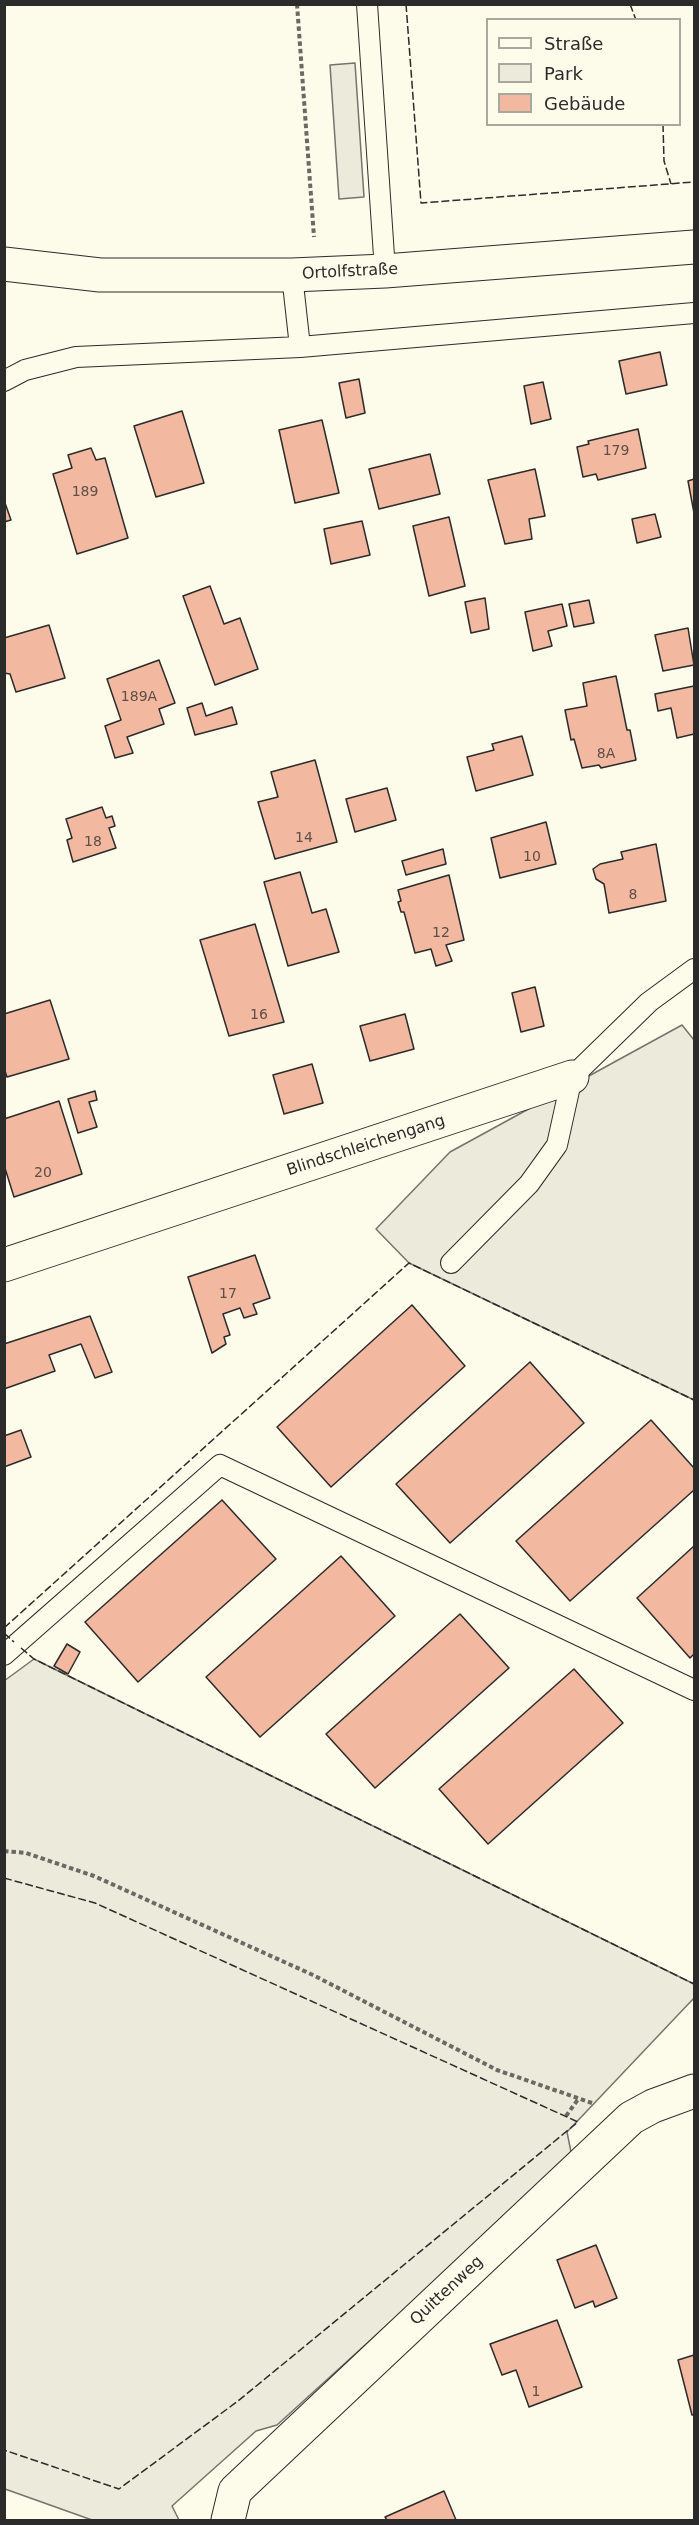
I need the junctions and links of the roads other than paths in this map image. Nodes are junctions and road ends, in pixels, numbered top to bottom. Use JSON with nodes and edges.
{"nodes":[{"id":1,"x":367,"y":4,"type":"edge"},
{"id":2,"x":694,"y":247,"type":"edge"},
{"id":3,"x":4,"y":264,"type":"edge"},
{"id":4,"x":385,"y":271,"type":"junction"},
{"id":5,"x":292,"y":275,"type":"junction"},
{"id":6,"x":694,"y":313,"type":"edge"},
{"id":7,"x":300,"y":347,"type":"junction"},
{"id":8,"x":4,"y":381,"type":"edge"},
{"id":9,"x":694,"y":969,"type":"edge"},
{"id":10,"x":572,"y":1077,"type":"junction"},
{"id":11,"x":451,"y":1263,"type":"dead end"},
{"id":12,"x":4,"y":1265,"type":"edge"},
{"id":13,"x":4,"y":1655,"type":"edge"},
{"id":14,"x":694,"y":1690,"type":"edge"},
{"id":15,"x":694,"y":2091,"type":"edge"},
{"id":16,"x":228,"y":2520,"type":"edge"}],
"edges":[{"from":1,"to":4,"type":"lane"},
{"from":2,"to":4,"type":"street","name":"Ortolfstraße"},
{"from":3,"to":5,"type":"street","name":"Ortolfstraße"},
{"from":4,"to":5,"type":"street","name":"Ortolfstraße"},
{"from":5,"to":7,"type":"lane"},
{"from":6,"to":7,"type":"lane"},
{"from":7,"to":8,"type":"lane"},
{"from":9,"to":10,"type":"lane","name":"Blindschleichengang"},
{"from":10,"to":11,"type":"lane"},
{"from":10,"to":12,"type":"street","name":"Blindschleichengang"},
{"from":13,"to":14,"type":"lane"},
{"from":15,"to":16,"type":"street","name":"Quittenweg"}]}
